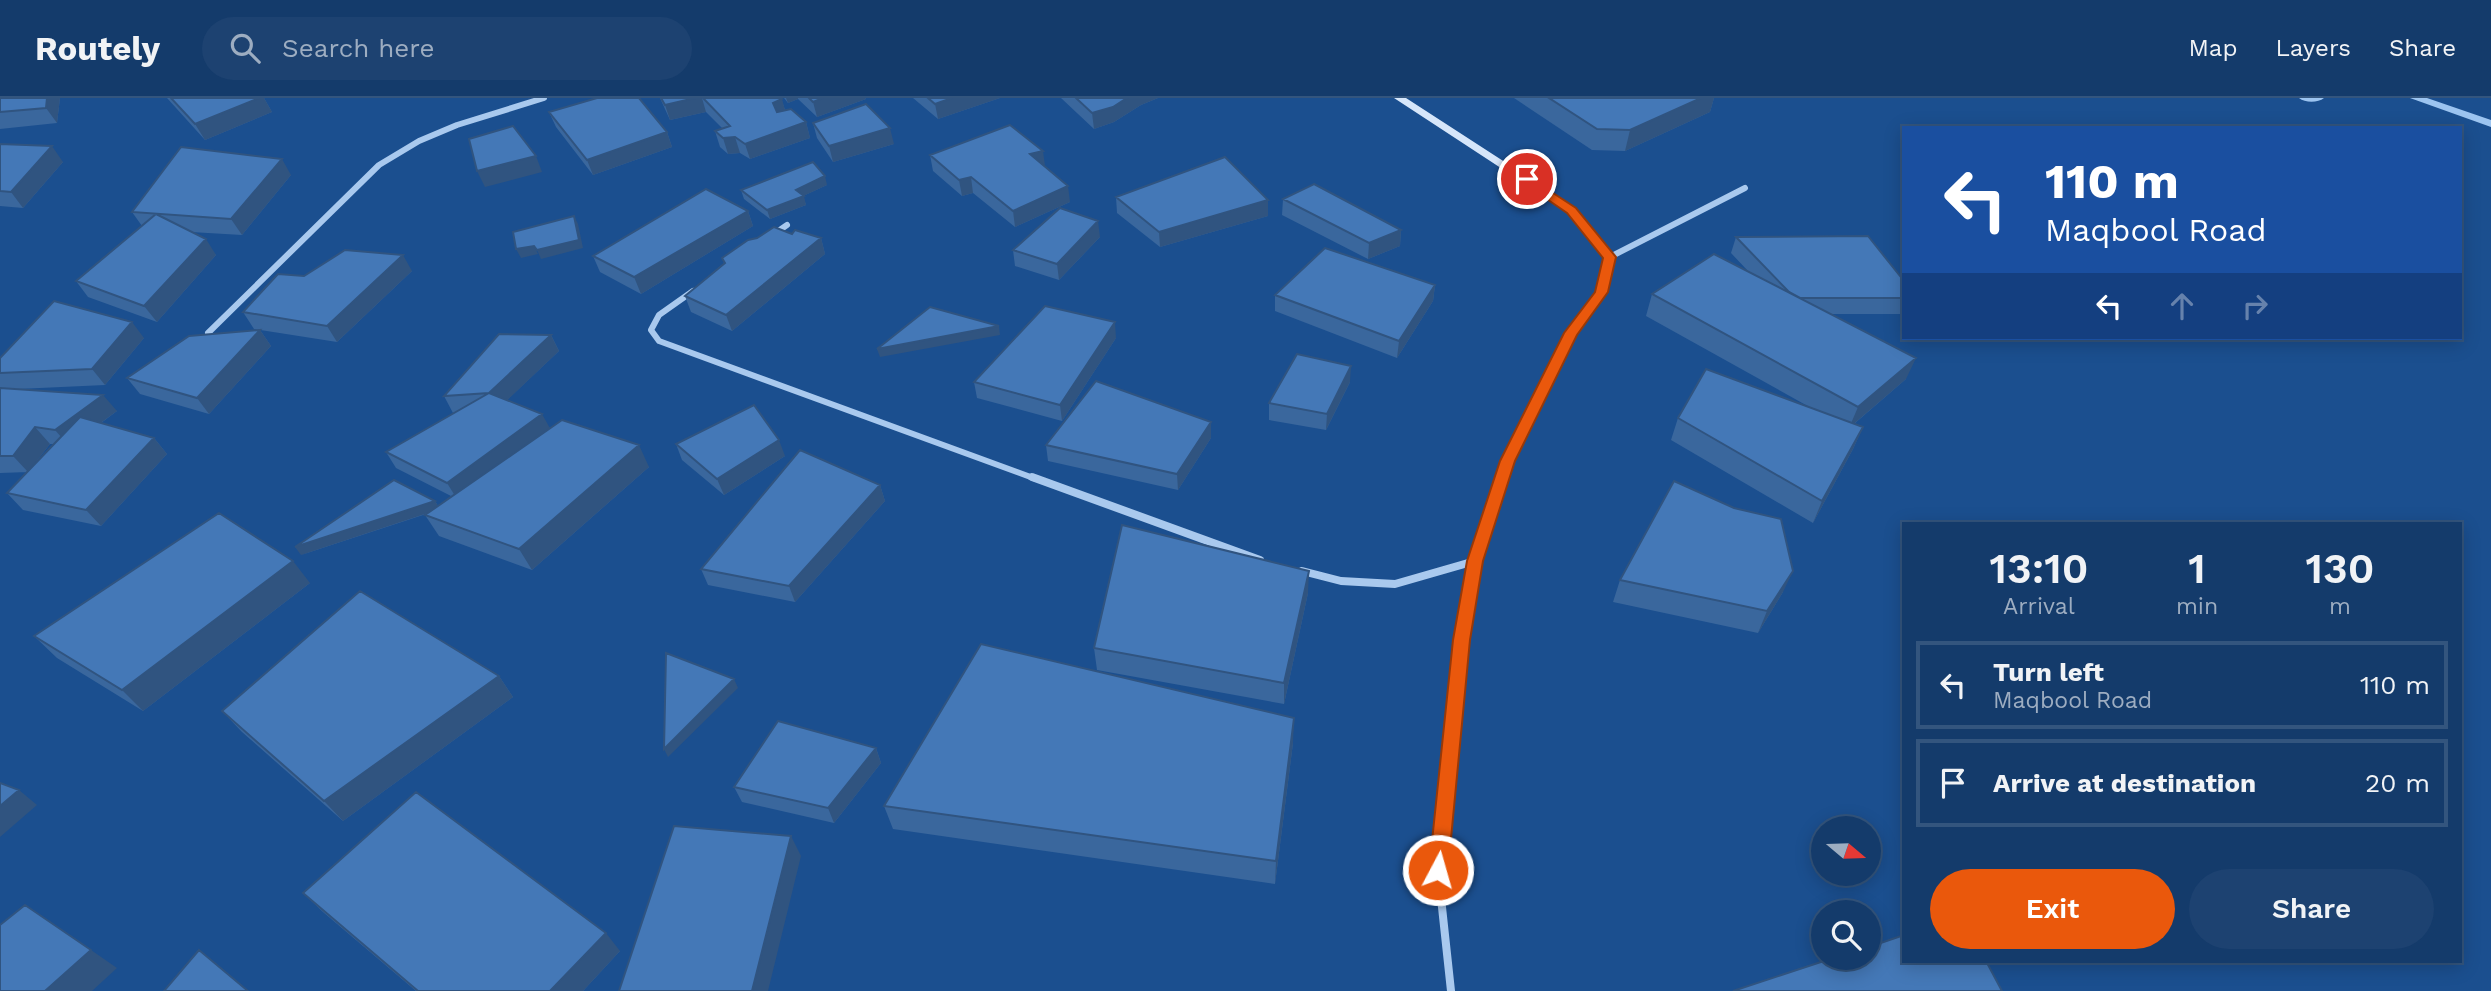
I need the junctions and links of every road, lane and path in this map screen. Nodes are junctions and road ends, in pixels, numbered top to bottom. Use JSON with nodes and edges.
{"nodes":[{"id":1,"x":544,"y":98,"type":"edge"},
{"id":2,"x":1399,"y":98,"type":"edge"},
{"id":3,"x":1745,"y":188,"type":"dead end"},
{"id":4,"x":787,"y":225,"type":"dead end"},
{"id":5,"x":765,"y":241,"type":"edge"},
{"id":6,"x":1610,"y":257,"type":"junction"},
{"id":7,"x":698,"y":287,"type":"edge"},
{"id":8,"x":208,"y":333,"type":"edge"},
{"id":9,"x":1267,"y":561,"type":"edge"},
{"id":10,"x":1475,"y":561,"type":"junction"},
{"id":11,"x":1292,"y":568,"type":"edge"},
{"id":12,"x":1451,"y":991,"type":"edge"}],
"edges":[{"from":1,"to":8,"type":"street"},
{"from":2,"to":6,"type":"street"},
{"from":3,"to":6,"type":"street"},
{"from":4,"to":5,"type":"street"},
{"from":6,"to":10,"type":"street"},
{"from":7,"to":9,"type":"street"},
{"from":10,"to":11,"type":"street"},
{"from":10,"to":12,"type":"street"}]}
